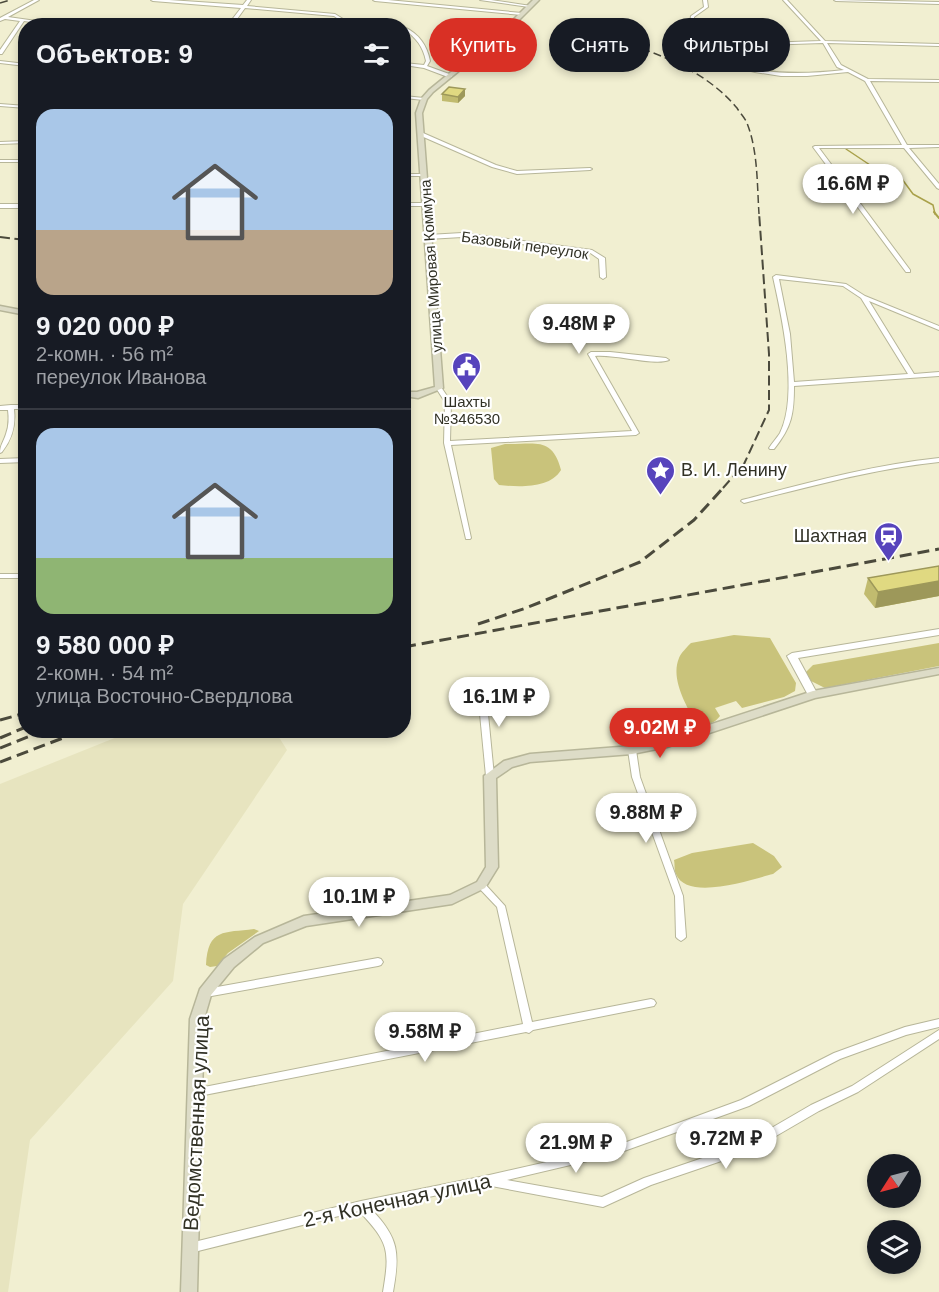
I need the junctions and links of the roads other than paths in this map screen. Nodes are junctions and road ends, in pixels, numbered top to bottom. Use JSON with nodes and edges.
{"nodes":[{"id":1,"x":37,"y":0,"type":"edge"},
{"id":2,"x":153,"y":0,"type":"edge"},
{"id":3,"x":249,"y":0,"type":"edge"},
{"id":4,"x":375,"y":0,"type":"edge"},
{"id":5,"x":482,"y":0,"type":"edge"},
{"id":6,"x":536,"y":0,"type":"edge"},
{"id":7,"x":705,"y":0,"type":"edge"},
{"id":8,"x":785,"y":0,"type":"edge"},
{"id":9,"x":836,"y":0,"type":"edge"},
{"id":10,"x":939,"y":3,"type":"edge"},
{"id":11,"x":529,"y":6,"type":"junction"},
{"id":12,"x":243,"y":8,"type":"junction"},
{"id":13,"x":522,"y":14,"type":"junction"},
{"id":14,"x":6,"y":18,"type":"junction"},
{"id":15,"x":235,"y":18,"type":"edge"},
{"id":16,"x":339,"y":18,"type":"edge"},
{"id":17,"x":692,"y":18,"type":"edge"},
{"id":18,"x":18,"y":19,"type":"edge"},
{"id":19,"x":0,"y":20,"type":"edge"},
{"id":20,"x":18,"y":28,"type":"edge"},
{"id":21,"x":411,"y":32,"type":"edge"},
{"id":22,"x":824,"y":42,"type":"junction"},
{"id":23,"x":790,"y":43,"type":"edge"},
{"id":24,"x":938,"y":46,"type":"edge"},
{"id":25,"x":0,"y":52,"type":"edge"},
{"id":26,"x":0,"y":62,"type":"edge"},
{"id":27,"x":18,"y":64,"type":"edge"},
{"id":28,"x":411,"y":65,"type":"edge"},
{"id":29,"x":425,"y":67,"type":"junction"},
{"id":30,"x":849,"y":71,"type":"junction"},
{"id":31,"x":758,"y":72,"type":"edge"},
{"id":32,"x":450,"y":76,"type":"junction"},
{"id":33,"x":867,"y":80,"type":"junction"},
{"id":34,"x":939,"y":81,"type":"edge"},
{"id":35,"x":411,"y":98,"type":"edge"},
{"id":36,"x":424,"y":99,"type":"junction"},
{"id":37,"x":0,"y":105,"type":"edge"},
{"id":38,"x":18,"y":106,"type":"edge"},
{"id":39,"x":421,"y":134,"type":"junction"},
{"id":40,"x":0,"y":142,"type":"edge"},
{"id":41,"x":18,"y":142,"type":"edge"},
{"id":42,"x":905,"y":146,"type":"junction"},
{"id":43,"x":939,"y":146,"type":"edge"},
{"id":44,"x":0,"y":161,"type":"edge"},
{"id":45,"x":18,"y":161,"type":"edge"},
{"id":46,"x":590,"y":169,"type":"dead end"},
{"id":47,"x":411,"y":175,"type":"edge"},
{"id":48,"x":424,"y":175,"type":"junction"},
{"id":49,"x":939,"y":187,"type":"edge"},
{"id":50,"x":411,"y":205,"type":"edge"},
{"id":51,"x":426,"y":205,"type":"junction"},
{"id":52,"x":0,"y":206,"type":"edge"},
{"id":53,"x":18,"y":206,"type":"edge"},
{"id":54,"x":428,"y":237,"type":"junction"},
{"id":55,"x":908,"y":271,"type":"dead end"},
{"id":56,"x":603,"y":277,"type":"dead end"},
{"id":57,"x":863,"y":297,"type":"junction"},
{"id":58,"x":0,"y":308,"type":"edge"},
{"id":59,"x":18,"y":311,"type":"edge"},
{"id":60,"x":939,"y":328,"type":"edge"},
{"id":61,"x":666,"y":360,"type":"dead end"},
{"id":62,"x":939,"y":374,"type":"edge"},
{"id":63,"x":912,"y":376,"type":"junction"},
{"id":64,"x":791,"y":384,"type":"junction"},
{"id":65,"x":439,"y":388,"type":"junction"},
{"id":66,"x":411,"y":394,"type":"edge"},
{"id":67,"x":11,"y":407,"type":"junction"},
{"id":68,"x":18,"y":407,"type":"edge"},
{"id":69,"x":0,"y":408,"type":"edge"},
{"id":70,"x":447,"y":443,"type":"junction"},
{"id":71,"x":772,"y":448,"type":"dead end"},
{"id":72,"x":0,"y":451,"type":"edge"},
{"id":73,"x":18,"y":460,"type":"edge"},
{"id":74,"x":939,"y":460,"type":"edge"},
{"id":75,"x":0,"y":461,"type":"edge"},
{"id":76,"x":744,"y":501,"type":"dead end"},
{"id":77,"x":468,"y":538,"type":"dead end"},
{"id":78,"x":0,"y":576,"type":"edge"},
{"id":79,"x":18,"y":576,"type":"edge"},
{"id":80,"x":939,"y":632,"type":"edge"},
{"id":81,"x":939,"y":670,"type":"edge"},
{"id":82,"x":481,"y":683,"type":"dead end"},
{"id":83,"x":813,"y":695,"type":"junction"},
{"id":84,"x":632,"y":750,"type":"junction"},
{"id":85,"x":490,"y":776,"type":"junction"},
{"id":86,"x":481,"y":885,"type":"junction"},
{"id":87,"x":681,"y":937,"type":"dead end"},
{"id":88,"x":378,"y":962,"type":"dead end"},
{"id":89,"x":205,"y":993,"type":"junction"},
{"id":90,"x":651,"y":1003,"type":"dead end"},
{"id":91,"x":939,"y":1023,"type":"edge"},
{"id":92,"x":529,"y":1029,"type":"junction"},
{"id":93,"x":939,"y":1034,"type":"edge"},
{"id":94,"x":194,"y":1093,"type":"junction"},
{"id":95,"x":485,"y":1181,"type":"junction"},
{"id":96,"x":361,"y":1206,"type":"junction"},
{"id":97,"x":190,"y":1248,"type":"junction"},
{"id":98,"x":189,"y":1292,"type":"edge"},
{"id":99,"x":388,"y":1292,"type":"edge"}],
"edges":[{"from":1,"to":14,"type":"street"},
{"from":2,"to":12,"type":"street"},
{"from":3,"to":12,"type":"street"},
{"from":4,"to":13,"type":"street"},
{"from":5,"to":11,"type":"street"},
{"from":6,"to":11,"type":"main road"},
{"from":7,"to":17,"type":"street"},
{"from":8,"to":22,"type":"street"},
{"from":9,"to":10,"type":"street"},
{"from":11,"to":13,"type":"main road"},
{"from":12,"to":15,"type":"street"},
{"from":12,"to":16,"type":"street"},
{"from":13,"to":32,"type":"main road"},
{"from":14,"to":18,"type":"street"},
{"from":14,"to":19,"type":"street"},
{"from":20,"to":25,"type":"street"},
{"from":21,"to":29,"type":"street"},
{"from":22,"to":23,"type":"street"},
{"from":22,"to":24,"type":"street"},
{"from":22,"to":30,"type":"street"},
{"from":26,"to":27,"type":"street"},
{"from":28,"to":29,"type":"street"},
{"from":29,"to":32,"type":"street"},
{"from":30,"to":31,"type":"street"},
{"from":30,"to":33,"type":"street"},
{"from":32,"to":36,"type":"main road"},
{"from":33,"to":34,"type":"street"},
{"from":33,"to":42,"type":"street"},
{"from":35,"to":36,"type":"street"},
{"from":36,"to":39,"type":"main road","name":"улица Мировая Коммуна"},
{"from":37,"to":38,"type":"street"},
{"from":39,"to":46,"type":"street"},
{"from":39,"to":48,"type":"main road","name":"улица Мировая Коммуна"},
{"from":40,"to":41,"type":"street"},
{"from":42,"to":43,"type":"street"},
{"from":42,"to":49,"type":"street"},
{"from":42,"to":55,"type":"street"},
{"from":44,"to":45,"type":"street"},
{"from":47,"to":48,"type":"street"},
{"from":48,"to":51,"type":"main road","name":"улица Мировая Коммуна"},
{"from":50,"to":51,"type":"street"},
{"from":51,"to":54,"type":"main road","name":"улица Мировая Коммуна"},
{"from":52,"to":53,"type":"street"},
{"from":54,"to":56,"type":"street","name":"Базовый переулок"},
{"from":54,"to":65,"type":"main road","name":"улица Мировая Коммуна"},
{"from":57,"to":60,"type":"street"},
{"from":57,"to":63,"type":"street"},
{"from":57,"to":64,"type":"street"},
{"from":58,"to":59,"type":"main road"},
{"from":61,"to":70,"type":"street"},
{"from":62,"to":63,"type":"street"},
{"from":63,"to":64,"type":"street"},
{"from":64,"to":71,"type":"street"},
{"from":65,"to":66,"type":"main road"},
{"from":65,"to":70,"type":"street","name":"улица Мировая Коммуна"},
{"from":67,"to":68,"type":"street"},
{"from":67,"to":69,"type":"street"},
{"from":67,"to":72,"type":"street"},
{"from":70,"to":77,"type":"street","name":"улица Мировая Коммуна"},
{"from":73,"to":75,"type":"street"},
{"from":74,"to":76,"type":"street"},
{"from":78,"to":79,"type":"street"},
{"from":80,"to":83,"type":"street"},
{"from":81,"to":83,"type":"main road"},
{"from":82,"to":85,"type":"street"},
{"from":83,"to":84,"type":"main road"},
{"from":84,"to":85,"type":"main road"},
{"from":84,"to":87,"type":"street"},
{"from":85,"to":86,"type":"main road"},
{"from":86,"to":89,"type":"main road","name":"Ведомственная улица"},
{"from":86,"to":92,"type":"street"},
{"from":88,"to":89,"type":"street"},
{"from":89,"to":94,"type":"main road","name":"Ведомственная улица"},
{"from":90,"to":92,"type":"street"},
{"from":91,"to":95,"type":"street","name":"2-я Конечная улица"},
{"from":92,"to":94,"type":"street"},
{"from":93,"to":95,"type":"street"},
{"from":94,"to":97,"type":"main road","name":"Ведомственная улица"},
{"from":95,"to":96,"type":"street","name":"2-я Конечная улица"},
{"from":96,"to":97,"type":"street","name":"2-я Конечная улица"},
{"from":96,"to":99,"type":"street"},
{"from":97,"to":98,"type":"main road","name":"Ведомственная улица"}]}
